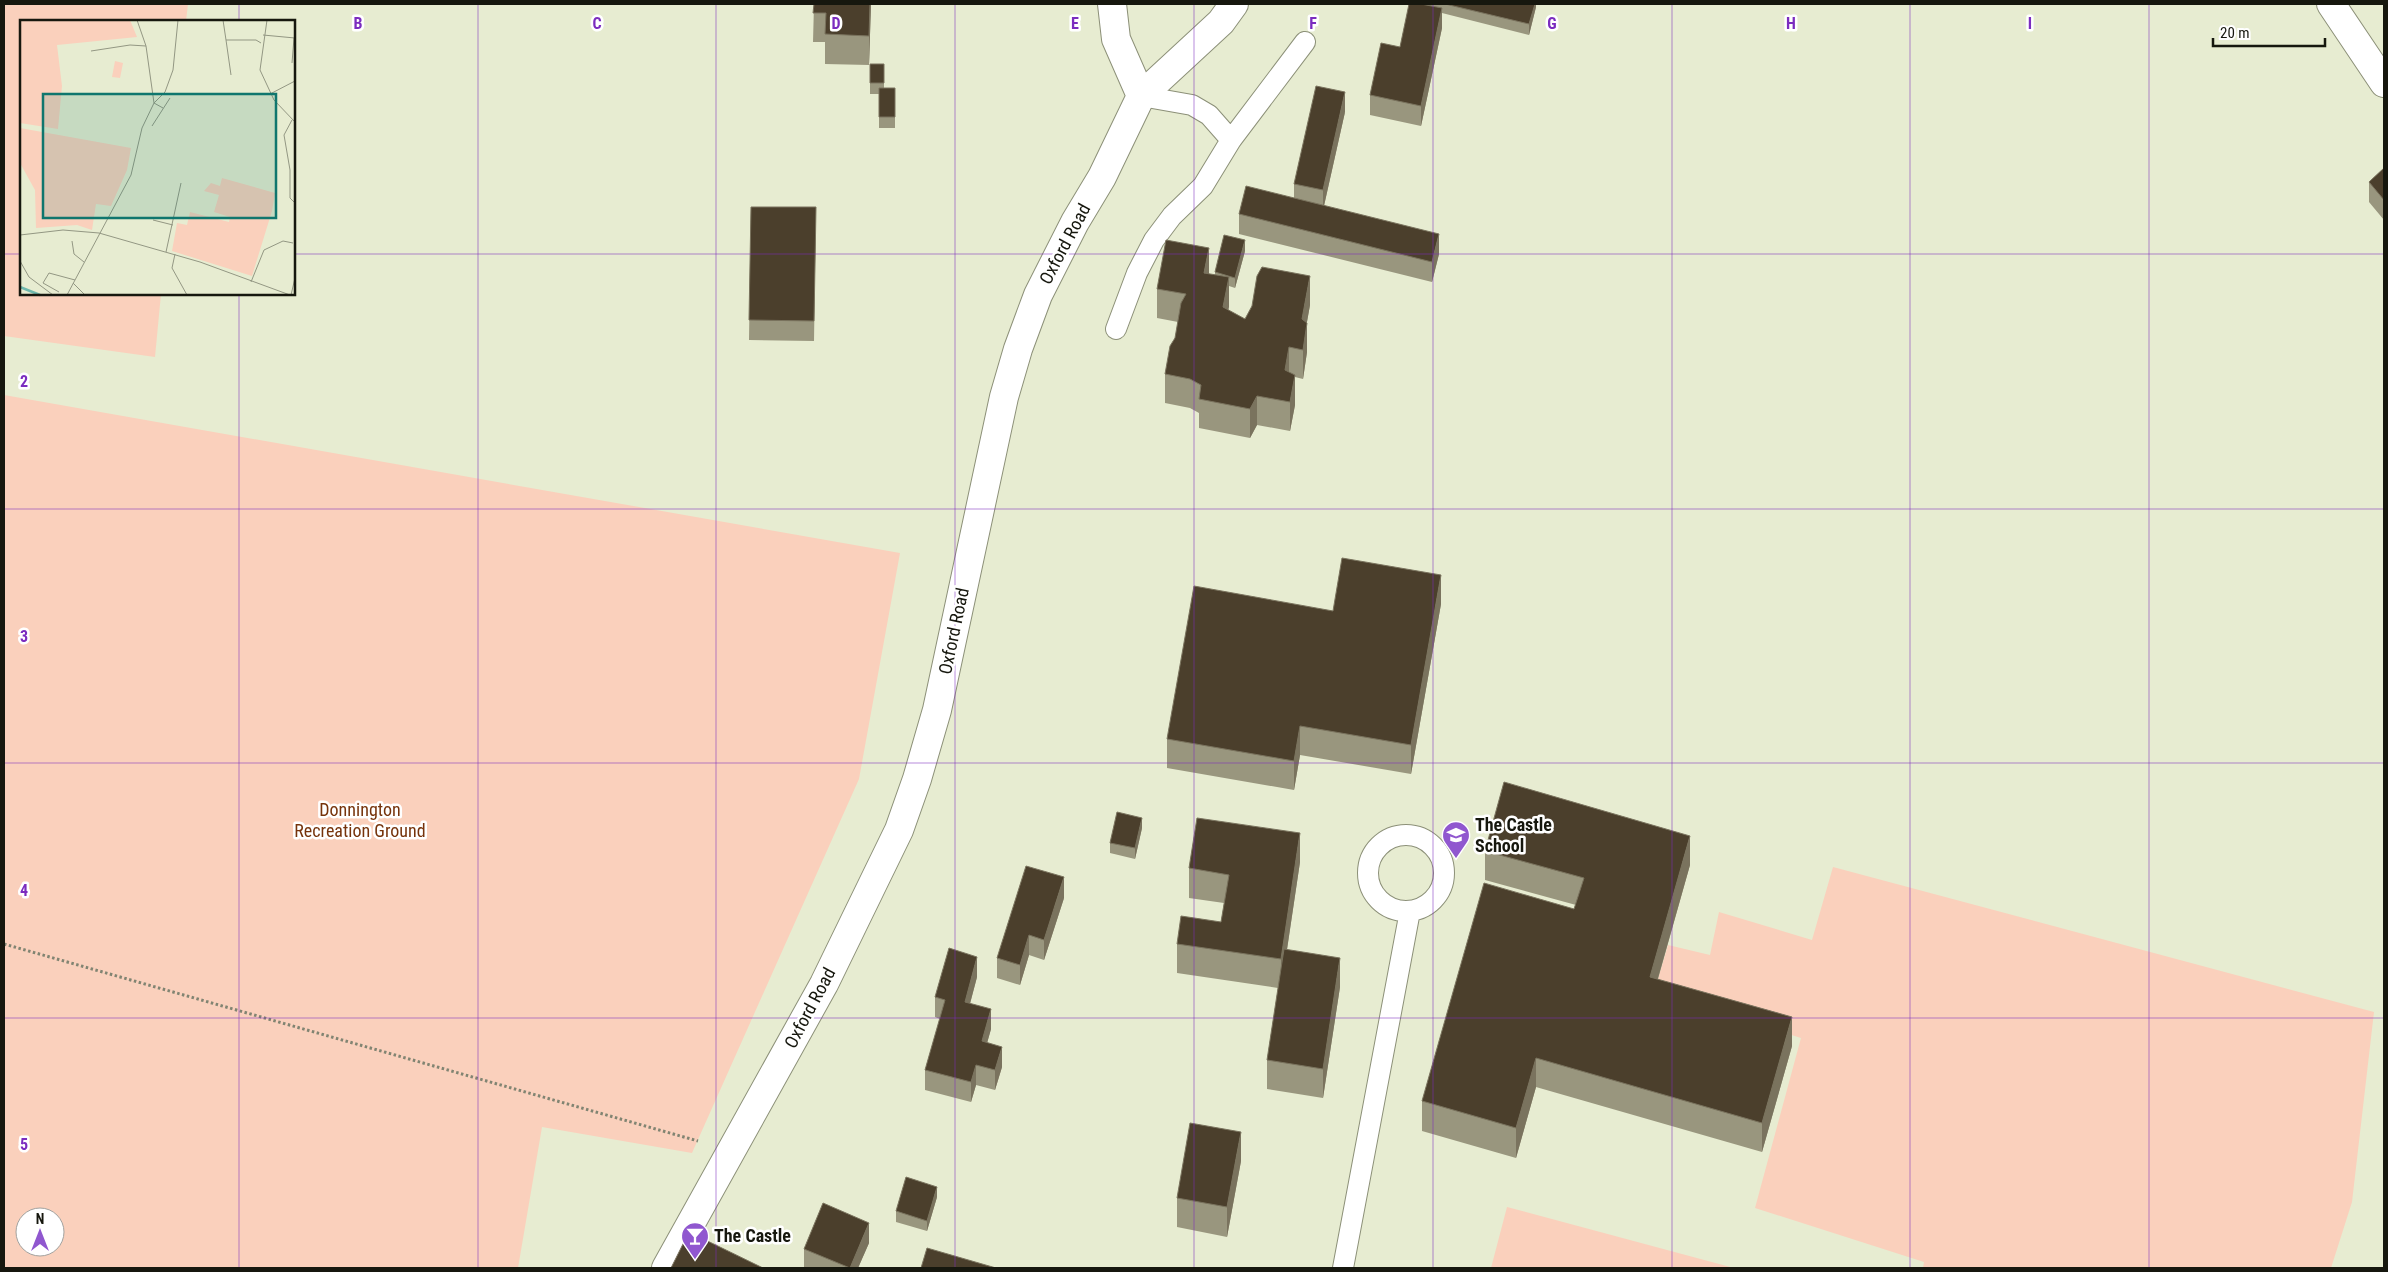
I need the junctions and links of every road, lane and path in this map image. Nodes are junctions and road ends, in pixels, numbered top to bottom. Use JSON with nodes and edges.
{"nodes":[{"id":1,"x":1112,"y":4,"type":"edge"},
{"id":2,"x":1234,"y":4,"type":"edge"},
{"id":3,"x":2331,"y":4,"type":"edge"},
{"id":4,"x":1305,"y":42,"type":"dead end"},
{"id":5,"x":2384,"y":83,"type":"edge"},
{"id":6,"x":1141,"y":96,"type":"junction"},
{"id":7,"x":1230,"y":140,"type":"junction"},
{"id":8,"x":1116,"y":329,"type":"dead end"},
{"id":9,"x":1410,"y":911,"type":"dead end"},
{"id":10,"x":4,"y":944,"type":"edge"},
{"id":11,"x":732,"y":1151,"type":"junction"},
{"id":12,"x":666,"y":1268,"type":"edge"},
{"id":13,"x":1343,"y":1268,"type":"edge"}],
"edges":[{"from":1,"to":6,"type":"main road"},
{"from":2,"to":6,"type":"main road","name":"Oxford Road"},
{"from":3,"to":5,"type":"main road"},
{"from":4,"to":7,"type":"lane"},
{"from":6,"to":7,"type":"lane"},
{"from":6,"to":11,"type":"main road","name":"Oxford Road"},
{"from":7,"to":8,"type":"lane"},
{"from":9,"to":13,"type":"lane"},
{"from":10,"to":11,"type":"path"},
{"from":11,"to":12,"type":"main road","name":"Oxford Road"}]}
